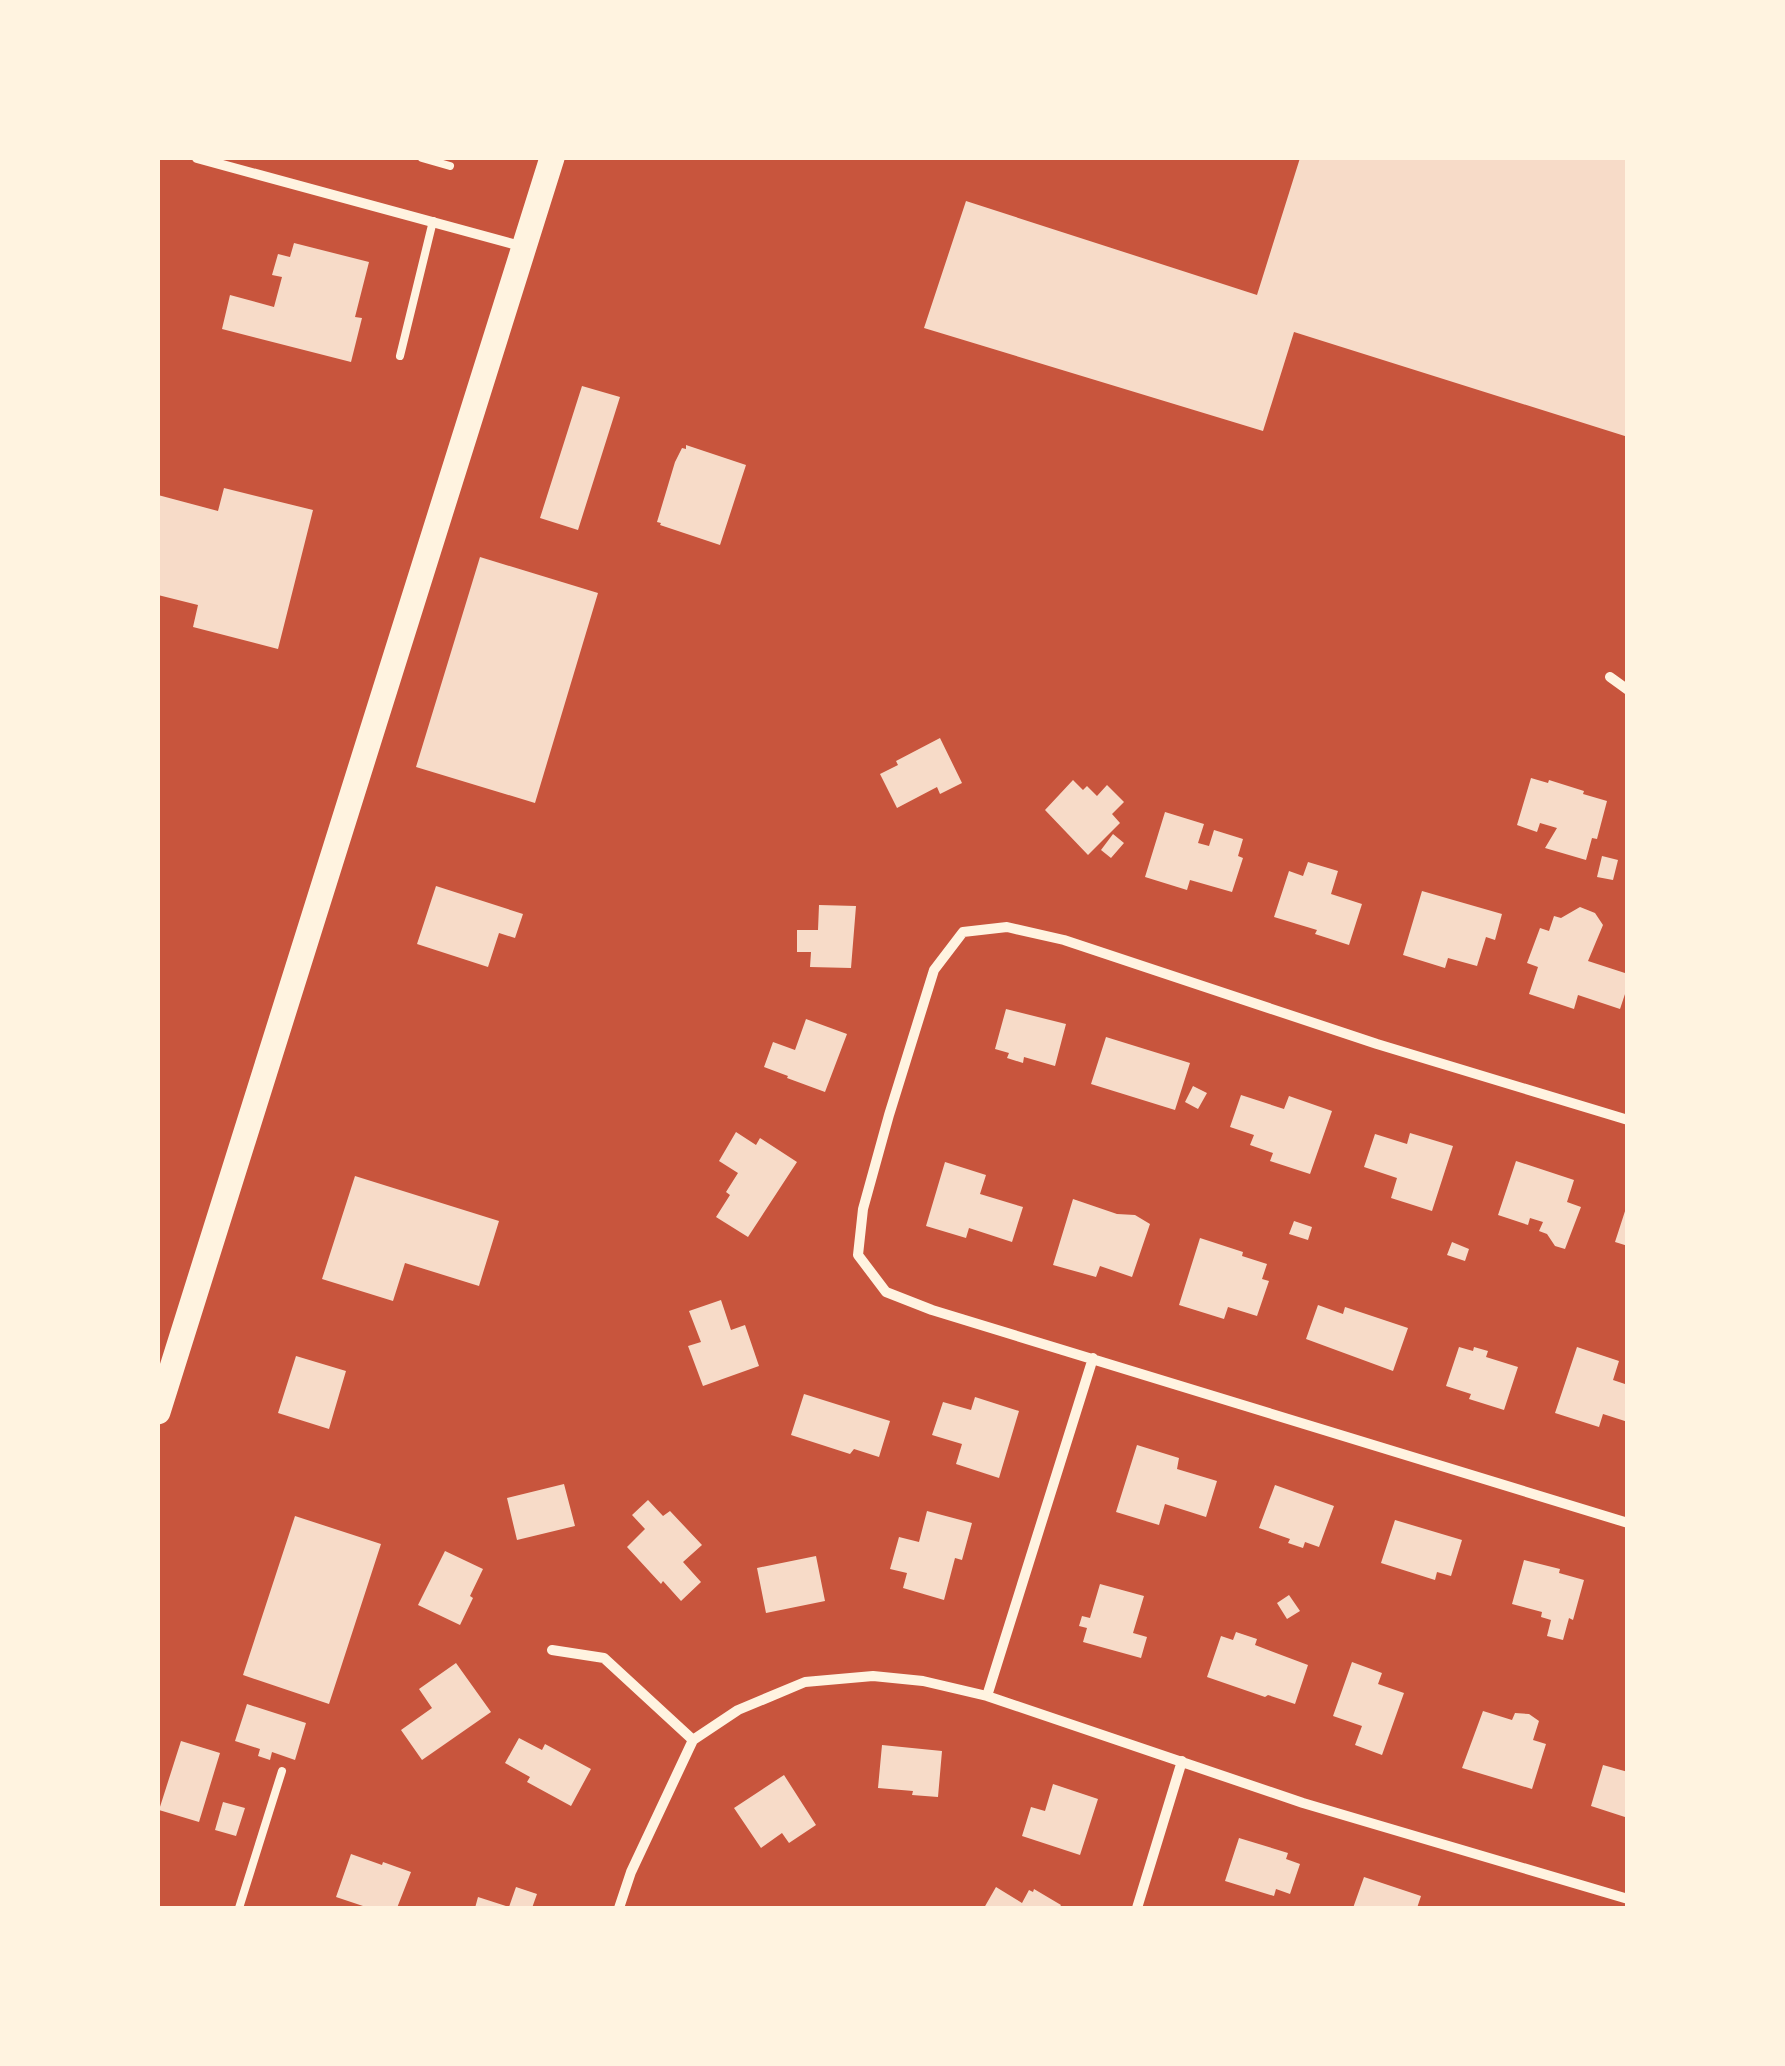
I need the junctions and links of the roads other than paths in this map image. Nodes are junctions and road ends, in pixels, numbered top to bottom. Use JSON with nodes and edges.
{"nodes":[{"id":1,"x":197,"y":158,"type":"edge"},
{"id":2,"x":422,"y":158,"type":"edge"},
{"id":3,"x":552,"y":158,"type":"edge"},
{"id":4,"x":450,"y":166,"type":"dead end"},
{"id":5,"x":433,"y":221,"type":"junction"},
{"id":6,"x":524,"y":247,"type":"junction"},
{"id":7,"x":400,"y":356,"type":"dead end"},
{"id":8,"x":1610,"y":677,"type":"dead end"},
{"id":9,"x":1628,"y":690,"type":"edge"},
{"id":10,"x":1628,"y":1120,"type":"edge"},
{"id":11,"x":1093,"y":1358,"type":"junction"},
{"id":12,"x":158,"y":1412,"type":"edge"},
{"id":13,"x":1628,"y":1523,"type":"edge"},
{"id":14,"x":552,"y":1650,"type":"dead end"},
{"id":15,"x":987,"y":1696,"type":"junction"},
{"id":16,"x":693,"y":1740,"type":"junction"},
{"id":17,"x":1182,"y":1762,"type":"junction"},
{"id":18,"x":282,"y":1771,"type":"dead end"},
{"id":19,"x":1625,"y":1902,"type":"edge"},
{"id":20,"x":239,"y":1908,"type":"edge"},
{"id":21,"x":619,"y":1908,"type":"edge"},
{"id":22,"x":1137,"y":1908,"type":"edge"}],
"edges":[{"from":1,"to":5,"type":"street"},
{"from":2,"to":4,"type":"lane"},
{"from":3,"to":6,"type":"main road"},
{"from":5,"to":6,"type":"street"},
{"from":5,"to":7,"type":"lane"},
{"from":6,"to":12,"type":"main road"},
{"from":8,"to":9,"type":"street"},
{"from":10,"to":11,"type":"street"},
{"from":11,"to":13,"type":"street"},
{"from":11,"to":15,"type":"street"},
{"from":14,"to":16,"type":"street"},
{"from":15,"to":16,"type":"street"},
{"from":15,"to":17,"type":"street"},
{"from":16,"to":21,"type":"street"},
{"from":17,"to":19,"type":"street"},
{"from":17,"to":22,"type":"street"},
{"from":18,"to":20,"type":"lane"}]}
